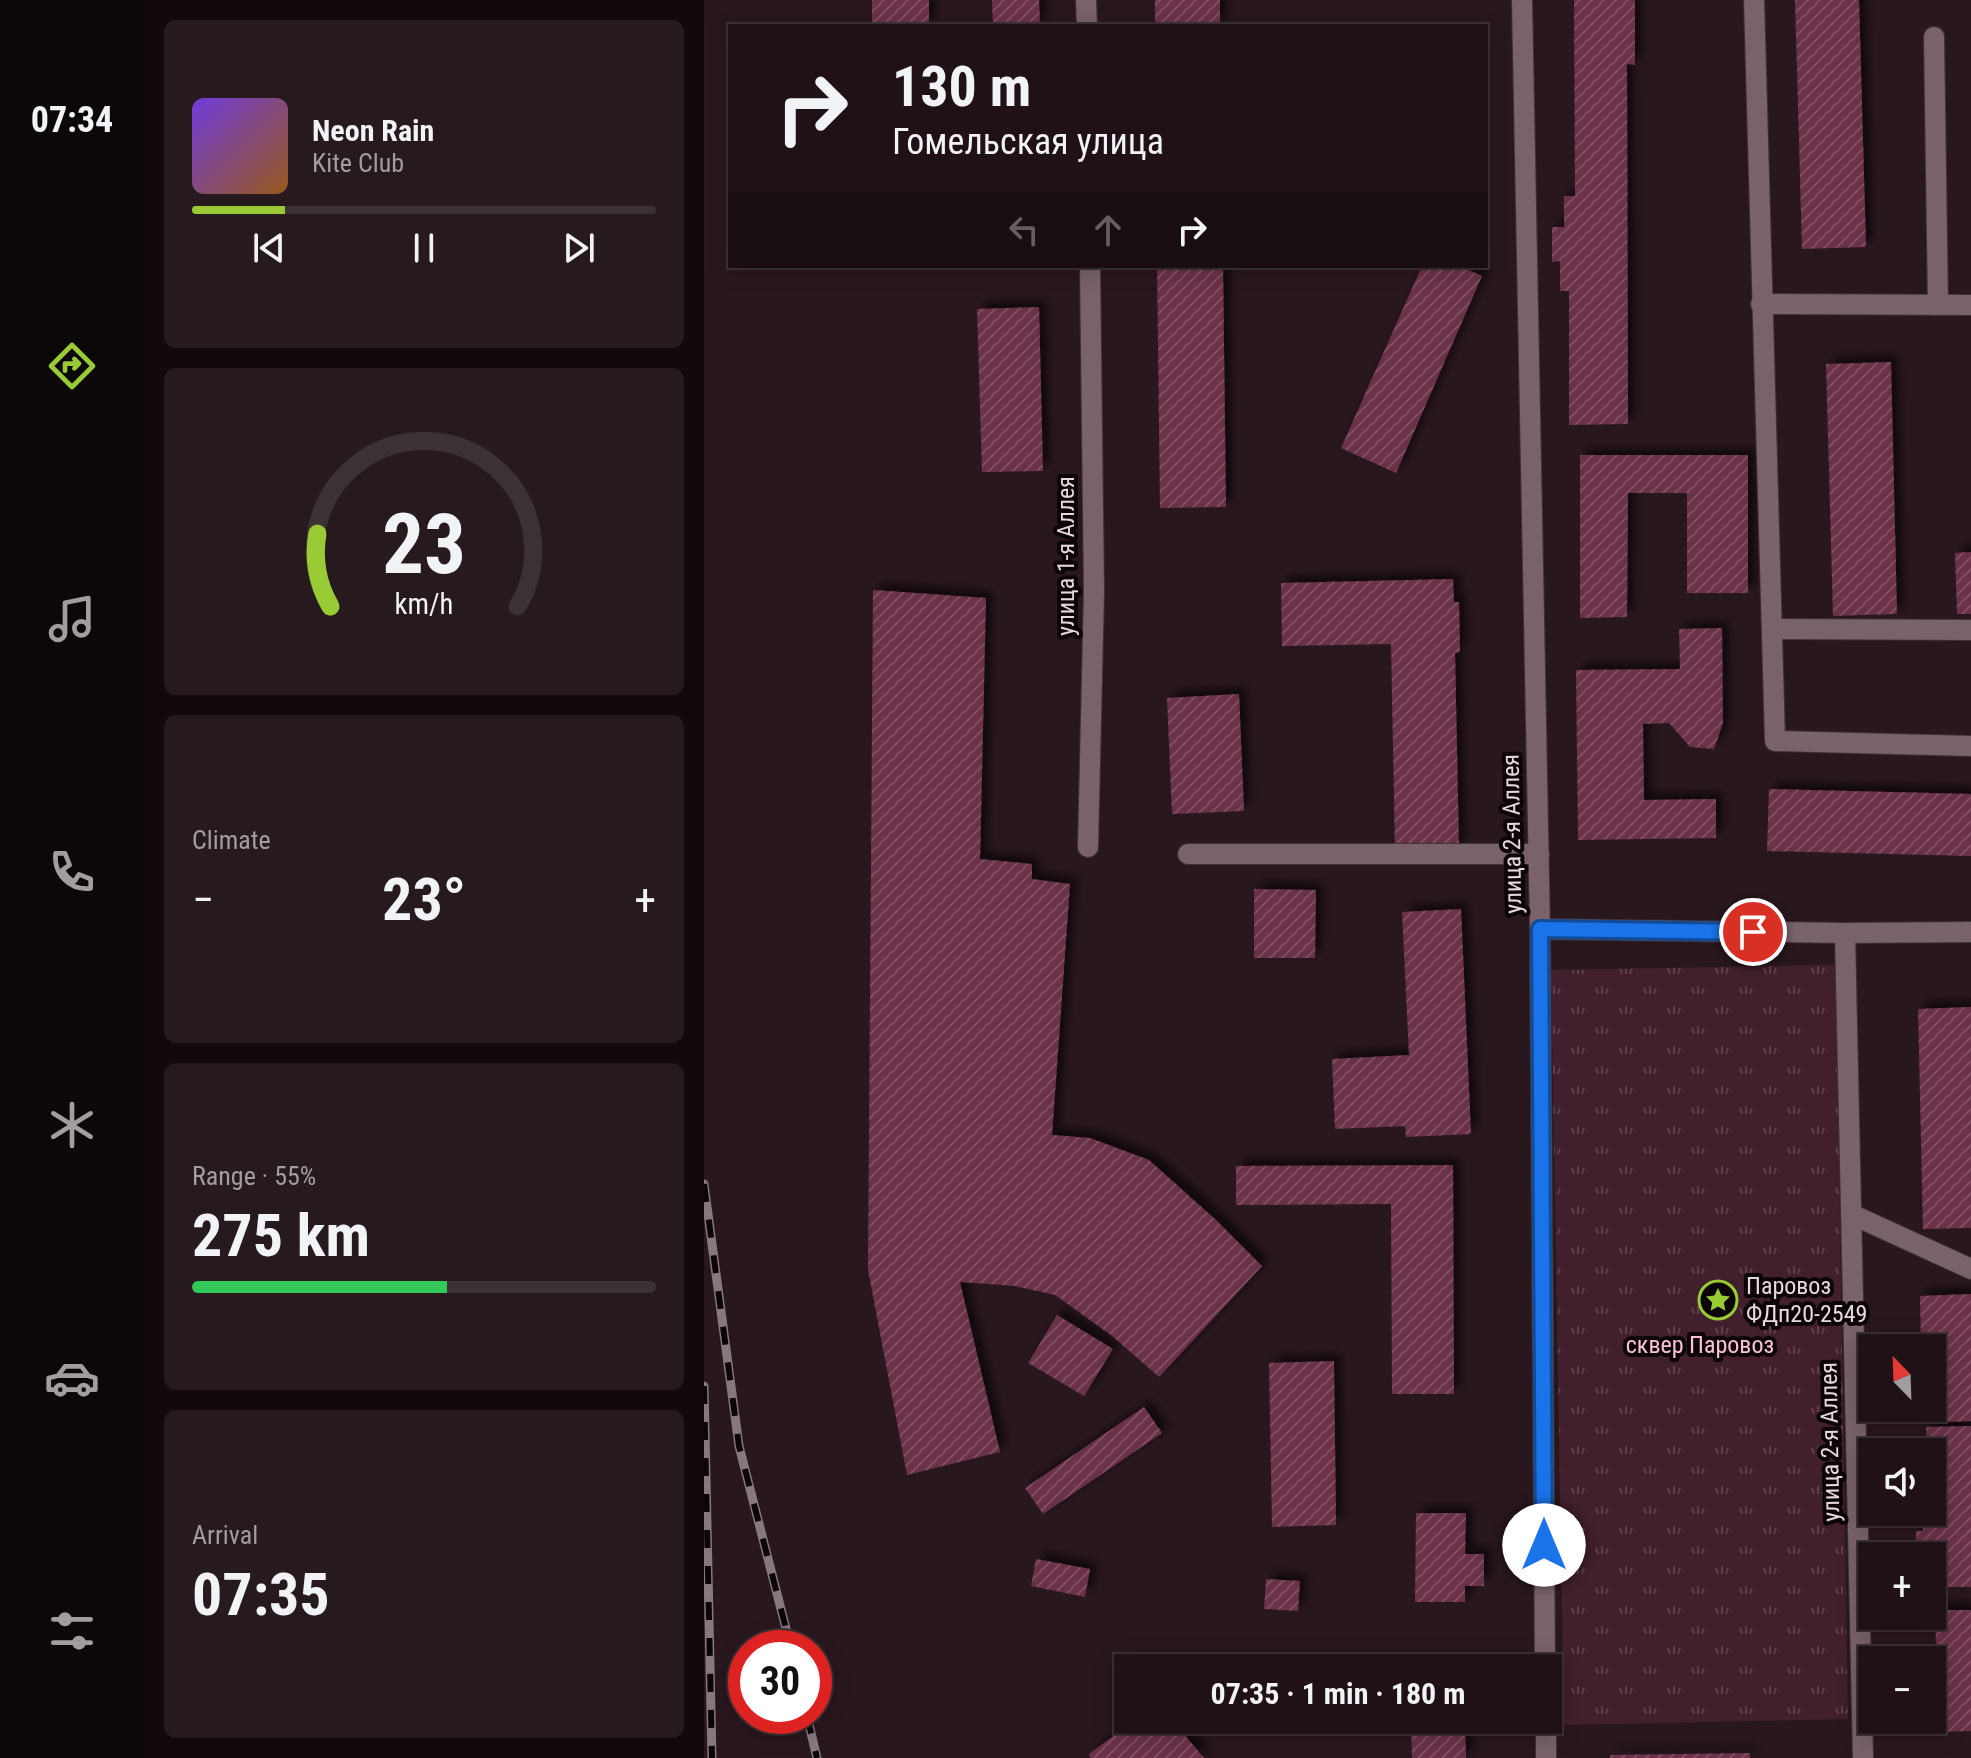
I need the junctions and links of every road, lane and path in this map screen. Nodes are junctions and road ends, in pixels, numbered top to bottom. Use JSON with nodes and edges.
{"nodes":[{"id":1,"x":1086,"y":0,"type":"edge"},
{"id":2,"x":1522,"y":0,"type":"edge"},
{"id":3,"x":1754,"y":0,"type":"edge"},
{"id":4,"x":1087,"y":24,"type":"edge"},
{"id":5,"x":1934,"y":37,"type":"dead end"},
{"id":6,"x":1090,"y":268,"type":"edge"},
{"id":7,"x":1761,"y":304,"type":"junction"},
{"id":8,"x":1938,"y":305,"type":"junction"},
{"id":9,"x":1971,"y":305,"type":"edge"},
{"id":10,"x":1772,"y":629,"type":"junction"},
{"id":11,"x":1971,"y":630,"type":"edge"},
{"id":12,"x":1971,"y":746,"type":"edge"},
{"id":13,"x":1088,"y":847,"type":"dead end"},
{"id":14,"x":1188,"y":854,"type":"dead end"},
{"id":15,"x":1539,"y":854,"type":"junction"},
{"id":16,"x":1540,"y":929,"type":"junction"},
{"id":17,"x":1971,"y":932,"type":"edge"},
{"id":18,"x":1845,"y":933,"type":"junction"},
{"id":19,"x":1851,"y":1214,"type":"junction"},
{"id":20,"x":1971,"y":1269,"type":"edge"},
{"id":21,"x":1545,"y":1654,"type":"edge"},
{"id":22,"x":1546,"y":1734,"type":"edge"},
{"id":23,"x":1546,"y":1758,"type":"edge"},
{"id":24,"x":1863,"y":1758,"type":"edge"}],
"edges":[{"from":1,"to":4,"type":"street"},
{"from":2,"to":15,"type":"street","name":"улица 2-я Аллея"},
{"from":3,"to":7,"type":"street"},
{"from":5,"to":8,"type":"street"},
{"from":6,"to":13,"type":"street","name":"улица 1-я Аллея"},
{"from":7,"to":8,"type":"street"},
{"from":7,"to":10,"type":"street"},
{"from":8,"to":9,"type":"street"},
{"from":10,"to":11,"type":"street"},
{"from":10,"to":12,"type":"street"},
{"from":14,"to":15,"type":"street"},
{"from":15,"to":16,"type":"street","name":"улица 2-я Аллея"},
{"from":16,"to":18,"type":"street"},
{"from":16,"to":21,"type":"street","name":"улица 2-я Аллея"},
{"from":17,"to":18,"type":"street"},
{"from":18,"to":19,"type":"street","name":"улица 2-я Аллея"},
{"from":19,"to":20,"type":"street"},
{"from":19,"to":24,"type":"street","name":"улица 2-я Аллея"},
{"from":22,"to":23,"type":"street"}]}
